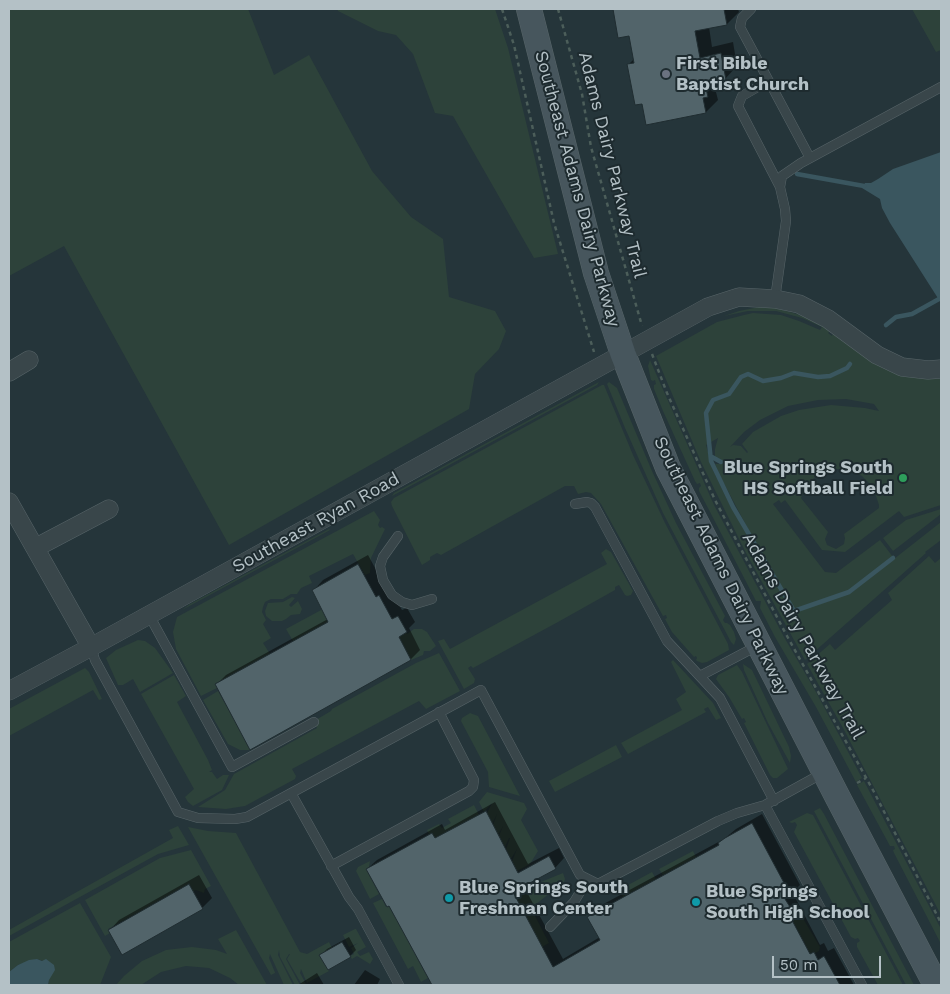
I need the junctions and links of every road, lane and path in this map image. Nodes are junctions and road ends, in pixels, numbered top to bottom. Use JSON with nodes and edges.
{"nodes":[{"id":1,"x":502,"y":9,"type":"edge"},
{"id":2,"x":529,"y":9,"type":"edge"},
{"id":3,"x":558,"y":9,"type":"edge"},
{"id":4,"x":752,"y":9,"type":"edge"},
{"id":5,"x":768,"y":81,"type":"junction"},
{"id":6,"x":941,"y":87,"type":"edge"},
{"id":7,"x":810,"y":158,"type":"junction"},
{"id":8,"x":780,"y":187,"type":"junction"},
{"id":9,"x":775,"y":299,"type":"junction"},
{"id":10,"x":642,"y":327,"type":"dead end"},
{"id":11,"x":623,"y":354,"type":"junction"},
{"id":12,"x":653,"y":356,"type":"dead end"},
{"id":13,"x":596,"y":358,"type":"dead end"},
{"id":14,"x":29,"y":360,"type":"dead end"},
{"id":15,"x":941,"y":370,"type":"edge"},
{"id":16,"x":9,"y":372,"type":"edge"},
{"id":17,"x":9,"y":502,"type":"edge"},
{"id":18,"x":575,"y":504,"type":"dead end"},
{"id":19,"x":109,"y":509,"type":"dead end"},
{"id":20,"x":398,"y":536,"type":"dead end"},
{"id":21,"x":35,"y":548,"type":"junction"},
{"id":22,"x":432,"y":599,"type":"dead end"},
{"id":23,"x":149,"y":615,"type":"junction"},
{"id":24,"x":759,"y":644,"type":"junction"},
{"id":25,"x":90,"y":647,"type":"junction"},
{"id":26,"x":700,"y":676,"type":"junction"},
{"id":27,"x":9,"y":691,"type":"edge"},
{"id":28,"x":439,"y":712,"type":"junction"},
{"id":29,"x":314,"y":722,"type":"dead end"},
{"id":30,"x":824,"y":772,"type":"junction"},
{"id":31,"x":867,"y":778,"type":"junction"},
{"id":32,"x":857,"y":783,"type":"dead end"},
{"id":33,"x":292,"y":792,"type":"junction"},
{"id":34,"x":769,"y":803,"type":"junction"},
{"id":35,"x":331,"y":866,"type":"junction"},
{"id":36,"x":588,"y":879,"type":"junction"},
{"id":37,"x":941,"y":923,"type":"edge"},
{"id":38,"x":550,"y":927,"type":"dead end"},
{"id":39,"x":399,"y":985,"type":"edge"},
{"id":40,"x":862,"y":985,"type":"edge"},
{"id":41,"x":936,"y":985,"type":"edge"}],
"edges":[{"from":1,"to":13,"type":"path"},
{"from":2,"to":11,"type":"main road","name":"Southeast Adams Dairy Parkway"},
{"from":3,"to":10,"type":"path","name":"Adams Dairy Parkway Trail"},
{"from":4,"to":5,"type":"lane"},
{"from":5,"to":7,"type":"lane"},
{"from":5,"to":8,"type":"lane"},
{"from":6,"to":7,"type":"lane"},
{"from":7,"to":8,"type":"lane"},
{"from":8,"to":9,"type":"lane"},
{"from":9,"to":11,"type":"street","name":"Southeast Ryan Road"},
{"from":9,"to":15,"type":"street","name":"Southeast Ryan Road"},
{"from":11,"to":23,"type":"street","name":"Southeast Ryan Road"},
{"from":11,"to":24,"type":"main road","name":"Southeast Adams Dairy Parkway"},
{"from":12,"to":31,"type":"path","name":"Adams Dairy Parkway Trail"},
{"from":14,"to":16,"type":"street"},
{"from":17,"to":21,"type":"street"},
{"from":18,"to":26,"type":"lane"},
{"from":19,"to":21,"type":"street"},
{"from":20,"to":22,"type":"lane"},
{"from":21,"to":25,"type":"street"},
{"from":23,"to":25,"type":"street","name":"Southeast Ryan Road"},
{"from":23,"to":29,"type":"lane"},
{"from":24,"to":26,"type":"lane"},
{"from":24,"to":30,"type":"main road","name":"Southeast Adams Dairy Parkway"},
{"from":25,"to":27,"type":"street","name":"Southeast Ryan Road"},
{"from":25,"to":33,"type":"lane"},
{"from":26,"to":34,"type":"lane"},
{"from":28,"to":33,"type":"lane"},
{"from":28,"to":35,"type":"lane"},
{"from":28,"to":36,"type":"lane"},
{"from":30,"to":34,"type":"lane"},
{"from":30,"to":41,"type":"main road","name":"Southeast Adams Dairy Parkway"},
{"from":31,"to":32,"type":"path"},
{"from":31,"to":37,"type":"path","name":"Adams Dairy Parkway Trail"},
{"from":33,"to":35,"type":"lane"},
{"from":34,"to":36,"type":"lane"},
{"from":34,"to":40,"type":"lane"},
{"from":35,"to":39,"type":"lane"},
{"from":36,"to":38,"type":"lane"}]}
